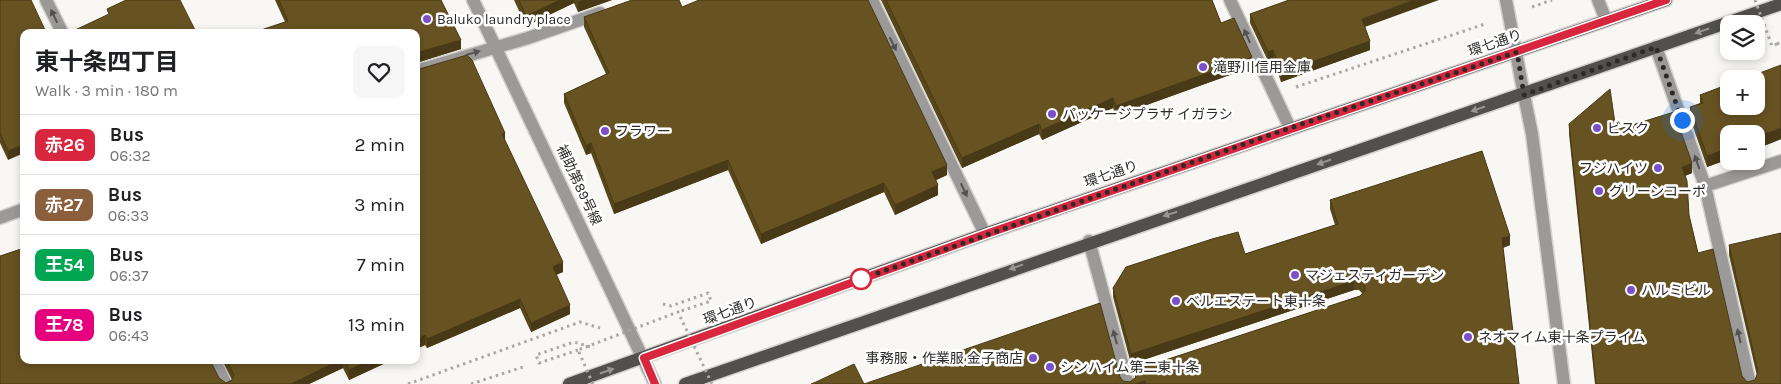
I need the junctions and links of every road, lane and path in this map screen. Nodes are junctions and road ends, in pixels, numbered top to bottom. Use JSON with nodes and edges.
{"nodes":[{"id":1,"x":46,"y":0,"type":"edge"},
{"id":2,"x":473,"y":0,"type":"edge"},
{"id":3,"x":872,"y":0,"type":"edge"},
{"id":4,"x":1230,"y":0,"type":"edge"},
{"id":5,"x":1506,"y":0,"type":"edge"},
{"id":6,"x":1552,"y":0,"type":"edge"},
{"id":7,"x":1598,"y":0,"type":"edge"},
{"id":8,"x":1755,"y":0,"type":"edge"},
{"id":9,"x":1658,"y":1,"type":"edge"},
{"id":10,"x":1781,"y":4,"type":"edge"},
{"id":11,"x":1536,"y":6,"type":"dead end"},
{"id":12,"x":609,"y":10,"type":"edge"},
{"id":13,"x":1606,"y":20,"type":"junction"},
{"id":14,"x":1492,"y":21,"type":"dead end"},
{"id":15,"x":60,"y":29,"type":"edge"},
{"id":16,"x":1779,"y":43,"type":"edge"},
{"id":17,"x":497,"y":46,"type":"junction"},
{"id":18,"x":1656,"y":47,"type":"junction"},
{"id":19,"x":1517,"y":52,"type":"junction"},
{"id":20,"x":420,"y":70,"type":"edge"},
{"id":21,"x":1287,"y":90,"type":"dead end"},
{"id":22,"x":1524,"y":95,"type":"junction"},
{"id":23,"x":1290,"y":128,"type":"junction"},
{"id":24,"x":1781,"y":161,"type":"edge"},
{"id":25,"x":1705,"y":186,"type":"junction"},
{"id":26,"x":20,"y":210,"type":"edge"},
{"id":27,"x":0,"y":218,"type":"edge"},
{"id":28,"x":986,"y":234,"type":"junction"},
{"id":29,"x":1089,"y":241,"type":"junction"},
{"id":30,"x":663,"y":304,"type":"dead end"},
{"id":31,"x":678,"y":312,"type":"junction"},
{"id":32,"x":597,"y":348,"type":"dead end"},
{"id":33,"x":578,"y":350,"type":"junction"},
{"id":34,"x":644,"y":358,"type":"junction"},
{"id":35,"x":216,"y":364,"type":"edge"},
{"id":36,"x":523,"y":367,"type":"dead end"},
{"id":37,"x":1130,"y":376,"type":"edge"},
{"id":38,"x":226,"y":384,"type":"edge"},
{"id":39,"x":408,"y":384,"type":"edge"},
{"id":40,"x":471,"y":384,"type":"edge"},
{"id":41,"x":569,"y":384,"type":"edge"},
{"id":42,"x":592,"y":384,"type":"edge"},
{"id":43,"x":655,"y":384,"type":"edge"},
{"id":44,"x":685,"y":384,"type":"edge"},
{"id":45,"x":712,"y":384,"type":"edge"},
{"id":46,"x":1564,"y":384,"type":"edge"},
{"id":47,"x":1750,"y":384,"type":"edge"}],
"edges":[{"from":15,"to":1,"type":"street","one_way":true},
{"from":2,"to":17,"type":"street","name":"補助第89号線"},
{"from":3,"to":28,"type":"street","one_way":true},
{"from":23,"to":4,"type":"street","one_way":true},
{"from":5,"to":19,"type":"street"},
{"from":6,"to":11,"type":"path"},
{"from":7,"to":13,"type":"street"},
{"from":8,"to":16,"type":"path","bridge":true},
{"from":9,"to":13,"type":"main road","name":"環七通り"},
{"from":10,"to":18,"type":"main road","one_way":true},
{"from":12,"to":17,"type":"street"},
{"from":13,"to":19,"type":"main road","name":"環七通り"},
{"from":14,"to":21,"type":"path"},
{"from":20,"to":17,"type":"street","one_way":true},
{"from":17,"to":34,"type":"street","name":"補助第89号線"},
{"from":18,"to":22,"type":"main road"},
{"from":25,"to":18,"type":"street","one_way":true},
{"from":19,"to":22,"type":"street"},
{"from":19,"to":23,"type":"main road","name":"環七通り"},
{"from":22,"to":29,"type":"main road","one_way":true},
{"from":22,"to":46,"type":"street"},
{"from":23,"to":28,"type":"main road","name":"環七通り"},
{"from":24,"to":25,"type":"street"},
{"from":47,"to":25,"type":"street","one_way":true},
{"from":26,"to":27,"type":"street"},
{"from":28,"to":34,"type":"main road","name":"環七通り"},
{"from":37,"to":29,"type":"street","one_way":true},
{"from":29,"to":44,"type":"main road","one_way":true},
{"from":30,"to":31,"type":"path"},
{"from":31,"to":33,"type":"path","bridge":true},
{"from":31,"to":45,"type":"path","bridge":true},
{"from":32,"to":33,"type":"path"},
{"from":33,"to":42,"type":"path","bridge":true},
{"from":34,"to":39,"type":"path"},
{"from":41,"to":34,"type":"main road","name":"環七通り","one_way":true},
{"from":34,"to":43,"type":"street","name":"補助第89号線"},
{"from":35,"to":38,"type":"street"},
{"from":36,"to":40,"type":"path"}]}
